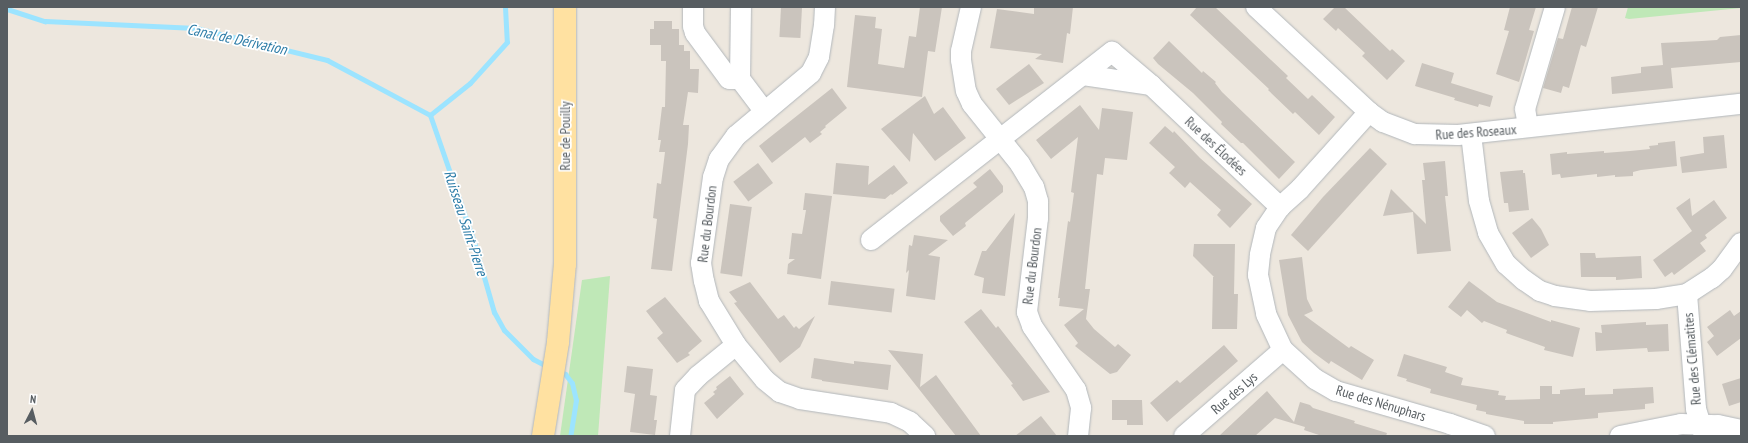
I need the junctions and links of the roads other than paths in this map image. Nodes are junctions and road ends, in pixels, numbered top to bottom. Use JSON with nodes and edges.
{"nodes":[{"id":1,"x":565,"y":7,"type":"edge"},
{"id":2,"x":693,"y":7,"type":"edge"},
{"id":3,"x":741,"y":7,"type":"edge"},
{"id":4,"x":825,"y":7,"type":"edge"},
{"id":5,"x":971,"y":7,"type":"edge"},
{"id":6,"x":1256,"y":7,"type":"edge"},
{"id":7,"x":1555,"y":7,"type":"edge"},
{"id":8,"x":1083,"y":75,"type":"junction"},
{"id":9,"x":740,"y":79,"type":"junction"},
{"id":10,"x":1152,"y":85,"type":"junction"},
{"id":11,"x":1741,"y":104,"type":"edge"},
{"id":12,"x":765,"y":112,"type":"junction"},
{"id":13,"x":1369,"y":112,"type":"junction"},
{"id":14,"x":1528,"y":127,"type":"junction"},
{"id":15,"x":1470,"y":134,"type":"junction"},
{"id":16,"x":1000,"y":139,"type":"junction"},
{"id":17,"x":1280,"y":207,"type":"junction"},
{"id":18,"x":871,"y":240,"type":"dead end"},
{"id":19,"x":1741,"y":243,"type":"edge"},
{"id":20,"x":1687,"y":294,"type":"junction"},
{"id":21,"x":736,"y":345,"type":"junction"},
{"id":22,"x":1283,"y":350,"type":"junction"},
{"id":23,"x":1702,"y":430,"type":"edge"},
{"id":24,"x":1741,"y":430,"type":"edge"},
{"id":25,"x":543,"y":436,"type":"edge"},
{"id":26,"x":680,"y":436,"type":"edge"},
{"id":27,"x":925,"y":436,"type":"edge"},
{"id":28,"x":1078,"y":436,"type":"edge"},
{"id":29,"x":1184,"y":436,"type":"edge"},
{"id":30,"x":1485,"y":436,"type":"edge"},
{"id":31,"x":1620,"y":436,"type":"edge"}],
"edges":[{"from":1,"to":25,"type":"main road","name":"Rue de Pouilly"},
{"from":2,"to":9,"type":"street"},
{"from":3,"to":9,"type":"street"},
{"from":4,"to":12,"type":"street","name":"Rue du Bourdon"},
{"from":5,"to":16,"type":"street","name":"Rue du Bourdon"},
{"from":6,"to":13,"type":"street","name":"Rue des Roseaux"},
{"from":7,"to":14,"type":"street"},
{"from":8,"to":10,"type":"street"},
{"from":8,"to":10,"type":"street","name":"Rue des Élodées"},
{"from":8,"to":16,"type":"street","name":"Rue des Élodées"},
{"from":9,"to":12,"type":"street"},
{"from":10,"to":17,"type":"street","name":"Rue des Élodées"},
{"from":11,"to":14,"type":"street","name":"Rue des Roseaux"},
{"from":12,"to":21,"type":"street","name":"Rue du Bourdon"},
{"from":13,"to":15,"type":"street","name":"Rue des Roseaux"},
{"from":13,"to":17,"type":"street","name":"Rue des Nénuphars"},
{"from":14,"to":15,"type":"street","name":"Rue des Roseaux"},
{"from":15,"to":20,"type":"street","name":"Rue des Clématites"},
{"from":16,"to":18,"type":"street"},
{"from":16,"to":28,"type":"street","name":"Rue du Bourdon"},
{"from":17,"to":22,"type":"street","name":"Rue des Nénuphars"},
{"from":19,"to":20,"type":"street","name":"Rue des Clématites"},
{"from":20,"to":23,"type":"street","name":"Rue des Clématites"},
{"from":21,"to":26,"type":"street"},
{"from":21,"to":27,"type":"street","name":"Rue du Bourdon"},
{"from":22,"to":29,"type":"street","name":"Rue des Lys"},
{"from":22,"to":30,"type":"street","name":"Rue des Nénuphars"},
{"from":23,"to":24,"type":"street"},
{"from":23,"to":31,"type":"street"}]}
